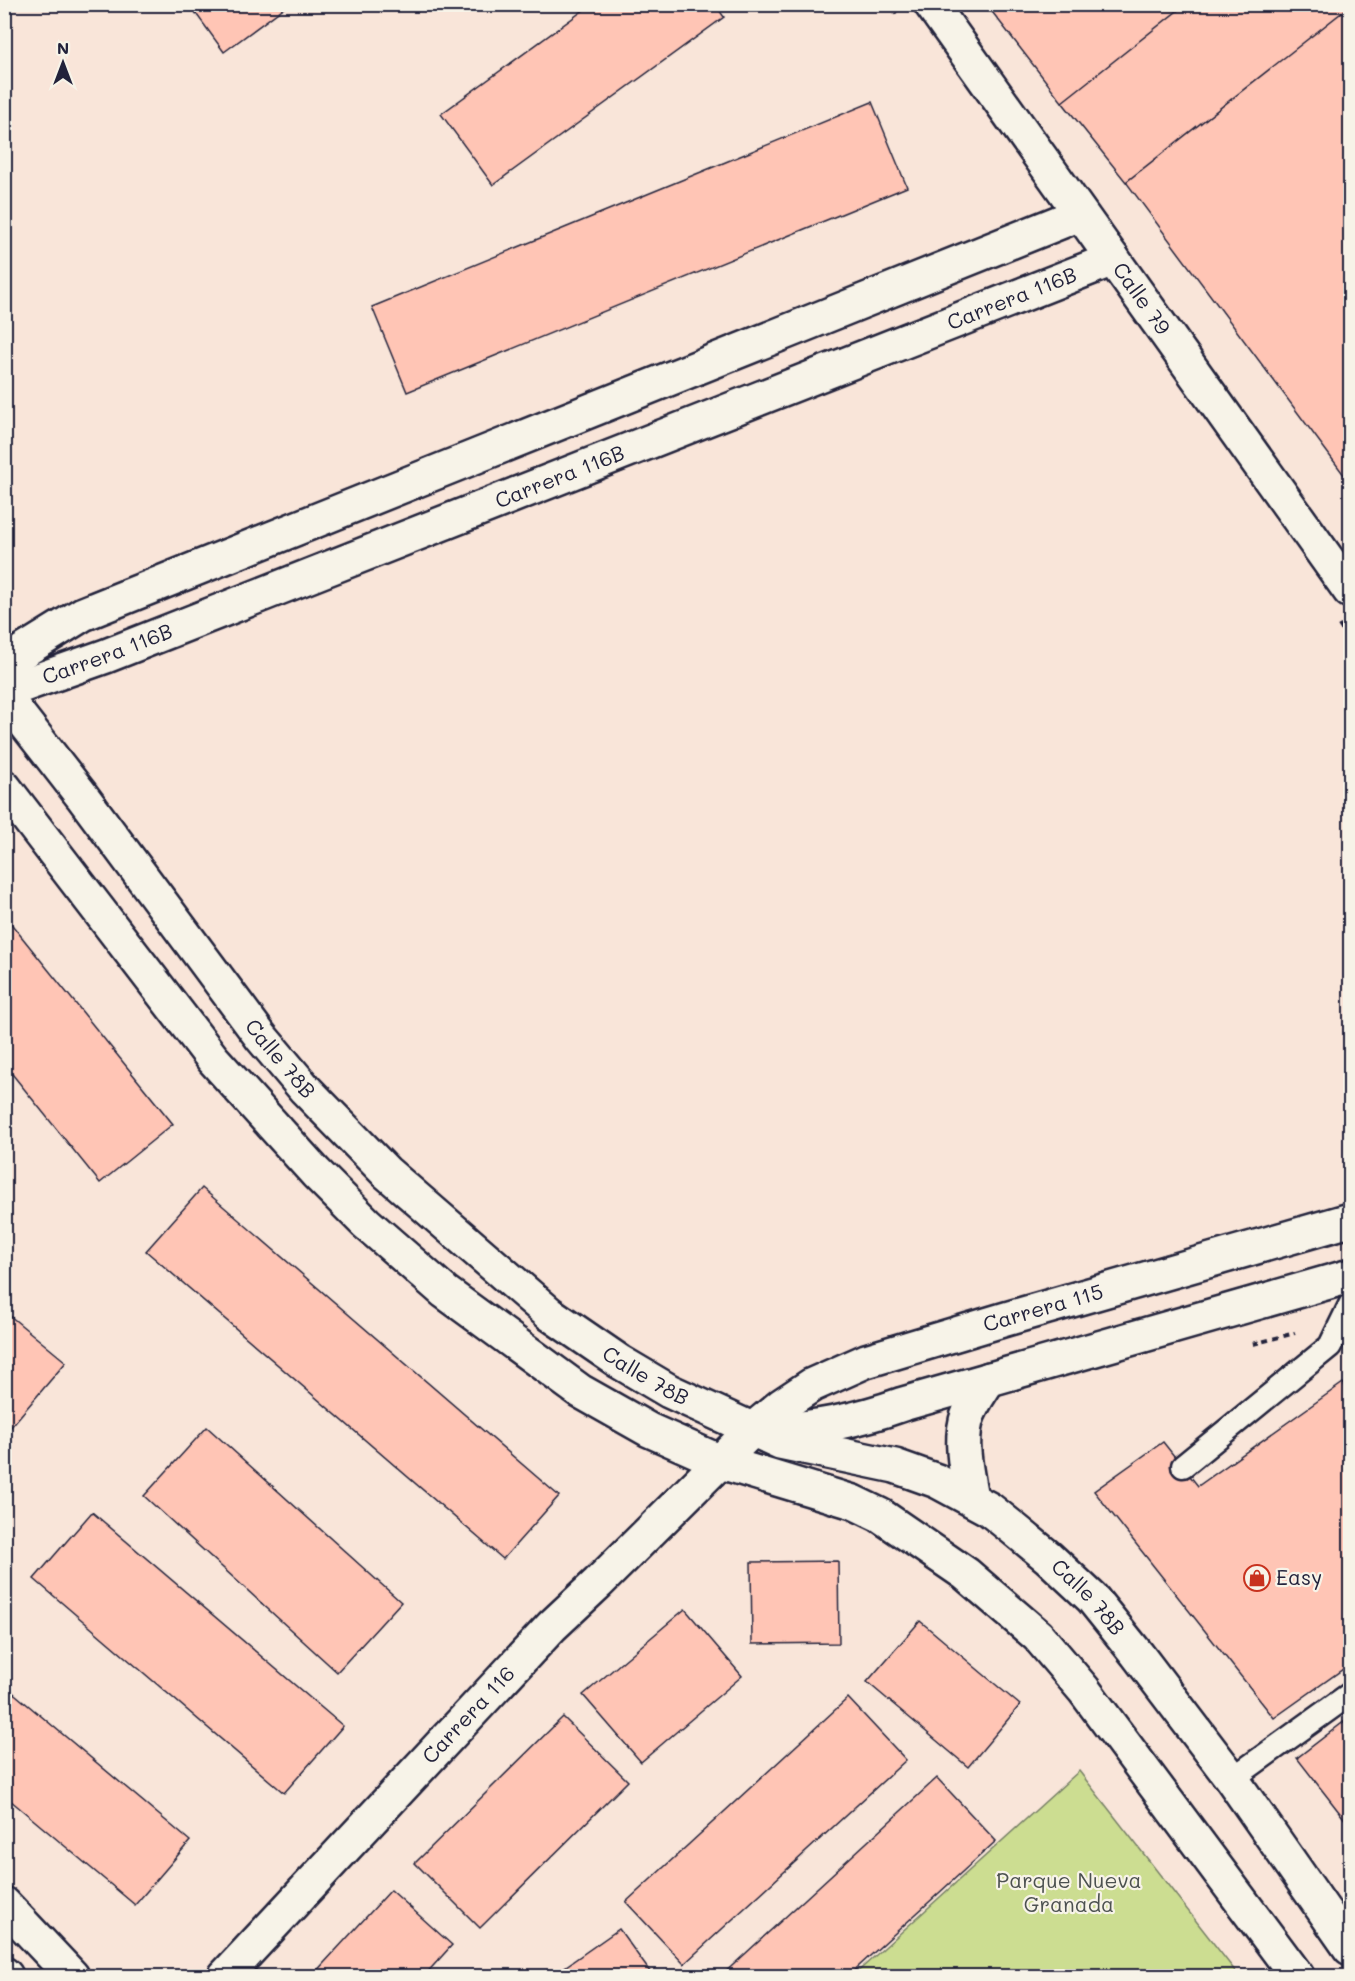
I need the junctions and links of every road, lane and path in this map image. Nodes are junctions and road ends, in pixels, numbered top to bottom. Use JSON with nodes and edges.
{"nodes":[{"id":1,"x":931,"y":4,"type":"edge"},
{"id":2,"x":1080,"y":214,"type":"junction"},
{"id":3,"x":1113,"y":259,"type":"junction"},
{"id":4,"x":1350,"y":591,"type":"edge"},
{"id":5,"x":4,"y":663,"type":"edge"},
{"id":6,"x":4,"y":694,"type":"edge"},
{"id":7,"x":4,"y":787,"type":"edge"},
{"id":8,"x":1350,"y":1220,"type":"edge"},
{"id":9,"x":1350,"y":1276,"type":"edge"},
{"id":10,"x":1350,"y":1305,"type":"edge"},
{"id":11,"x":989,"y":1379,"type":"junction"},
{"id":12,"x":752,"y":1430,"type":"junction"},
{"id":13,"x":721,"y":1462,"type":"junction"},
{"id":14,"x":1183,"y":1467,"type":"dead end"},
{"id":15,"x":971,"y":1498,"type":"junction"},
{"id":16,"x":1350,"y":1694,"type":"edge"},
{"id":17,"x":1232,"y":1779,"type":"junction"},
{"id":18,"x":4,"y":1904,"type":"edge"},
{"id":19,"x":1350,"y":1948,"type":"edge"},
{"id":20,"x":72,"y":1977,"type":"edge"},
{"id":21,"x":225,"y":1977,"type":"edge"},
{"id":22,"x":1297,"y":1977,"type":"edge"}],
"edges":[{"from":1,"to":2,"type":"street","name":"Calle 79"},
{"from":2,"to":3,"type":"street","name":"Calle 79"},
{"from":2,"to":5,"type":"street","name":"Carrera 116B"},
{"from":3,"to":4,"type":"street","name":"Calle 79"},
{"from":3,"to":6,"type":"street","name":"Carrera 116B"},
{"from":6,"to":12,"type":"street","name":"Calle 78B"},
{"from":7,"to":13,"type":"street","name":"Calle 78B"},
{"from":8,"to":12,"type":"street","name":"Carrera 115"},
{"from":9,"to":11,"type":"street"},
{"from":10,"to":14,"type":"lane"},
{"from":11,"to":12,"type":"street"},
{"from":11,"to":15,"type":"street"},
{"from":12,"to":13,"type":"street","name":"Carrera 115"},
{"from":12,"to":15,"type":"street","name":"Calle 78B"},
{"from":13,"to":21,"type":"street","name":"Carrera 116"},
{"from":13,"to":22,"type":"street","name":"Calle 78B"},
{"from":15,"to":17,"type":"street","name":"Calle 78B"},
{"from":16,"to":17,"type":"lane"},
{"from":17,"to":19,"type":"street","name":"Calle 78B"},
{"from":18,"to":20,"type":"street"}]}
